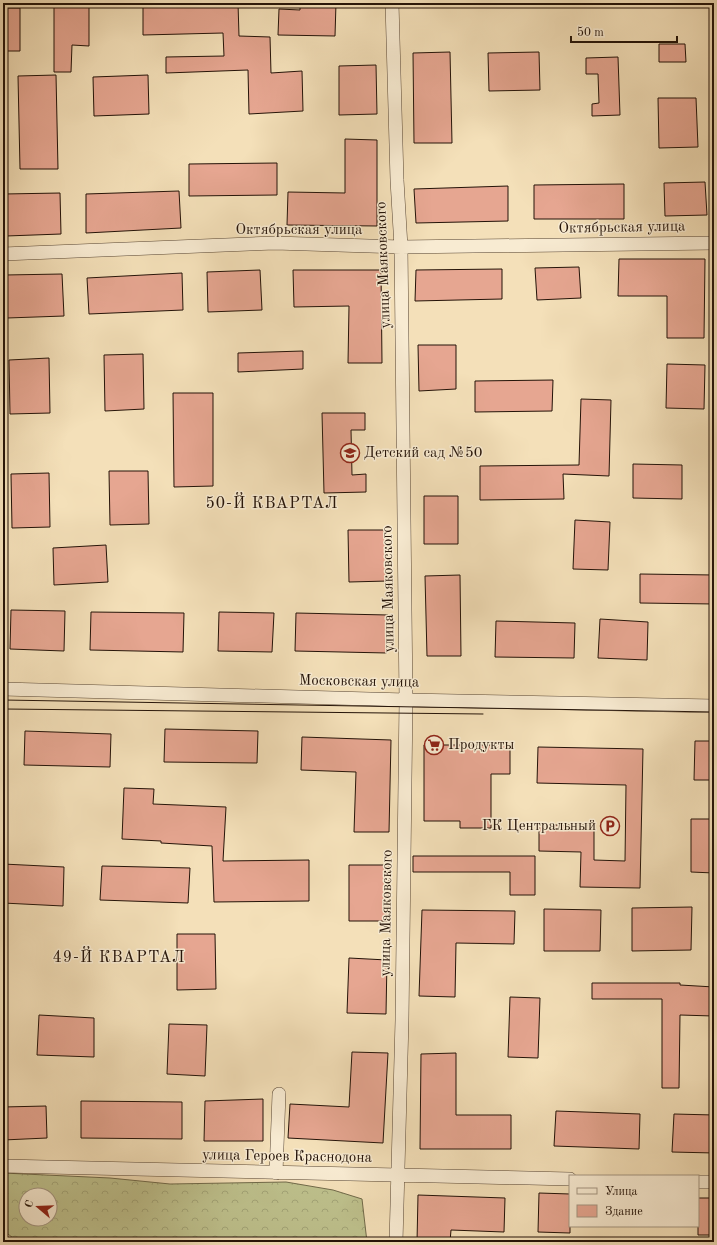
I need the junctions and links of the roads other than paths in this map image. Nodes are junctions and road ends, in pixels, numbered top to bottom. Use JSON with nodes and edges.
{"nodes":[{"id":1,"x":392,"y":3,"type":"edge"},
{"id":2,"x":714,"y":243,"type":"edge"},
{"id":3,"x":401,"y":247,"type":"junction"},
{"id":4,"x":3,"y":254,"type":"edge"},
{"id":5,"x":3,"y":689,"type":"edge"},
{"id":6,"x":406,"y":700,"type":"junction"},
{"id":7,"x":714,"y":706,"type":"edge"},
{"id":8,"x":279,"y":1094,"type":"dead end"},
{"id":9,"x":3,"y":1166,"type":"edge"},
{"id":10,"x":276,"y":1173,"type":"junction"},
{"id":11,"x":397,"y":1175,"type":"junction"},
{"id":12,"x":569,"y":1179,"type":"edge"},
{"id":13,"x":699,"y":1182,"type":"edge"},
{"id":14,"x":714,"y":1182,"type":"edge"},
{"id":15,"x":396,"y":1242,"type":"edge"}],
"edges":[{"from":1,"to":3,"type":"street","name":"улица Маяковского"},
{"from":2,"to":3,"type":"street","name":"Октябрьская улица"},
{"from":3,"to":4,"type":"street","name":"Октябрьская улица"},
{"from":3,"to":6,"type":"street","name":"улица Маяковского"},
{"from":5,"to":6,"type":"street","name":"Московская улица"},
{"from":6,"to":7,"type":"street","name":"Московская улица"},
{"from":6,"to":11,"type":"street","name":"улица Маяковского"},
{"from":8,"to":10,"type":"street"},
{"from":9,"to":10,"type":"street","name":"улица Героев Краснодона"},
{"from":10,"to":11,"type":"street","name":"улица Героев Краснодона"},
{"from":11,"to":12,"type":"street","name":"улица Героев Краснодона"},
{"from":11,"to":15,"type":"street","name":"улица Маяковского"},
{"from":13,"to":14,"type":"street"}]}
